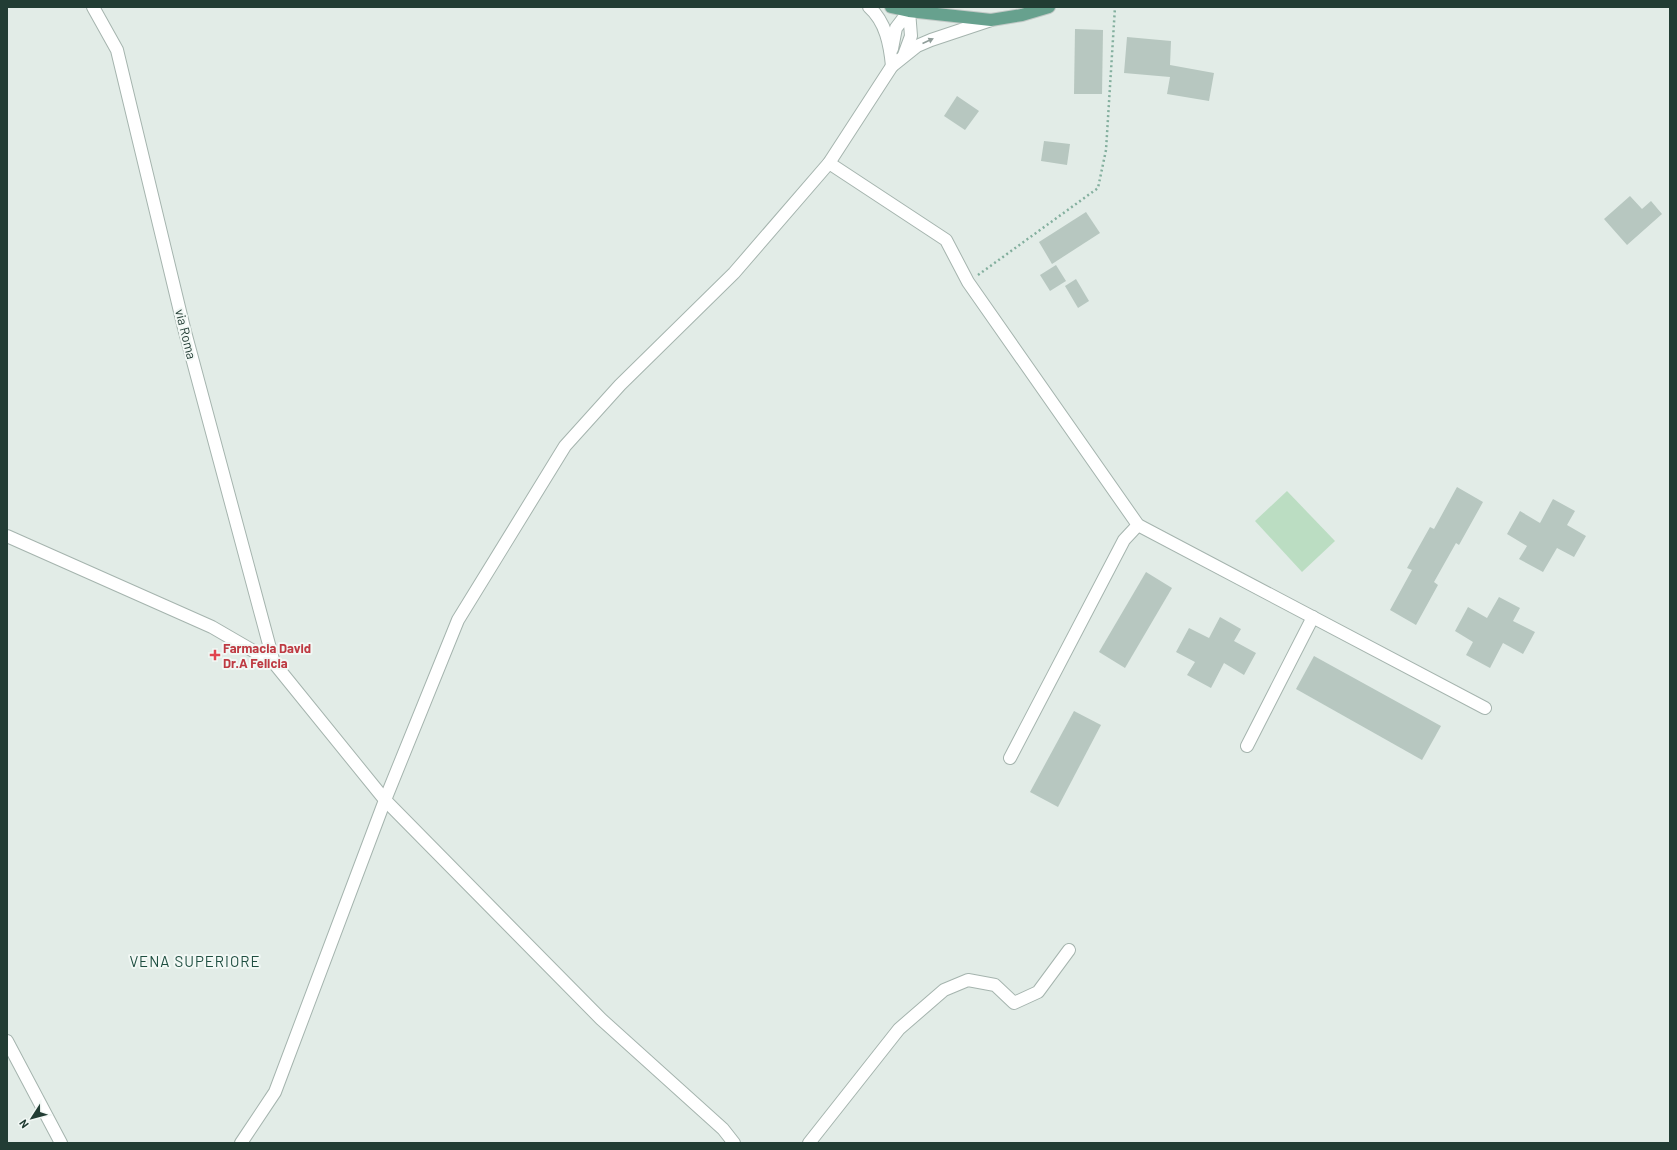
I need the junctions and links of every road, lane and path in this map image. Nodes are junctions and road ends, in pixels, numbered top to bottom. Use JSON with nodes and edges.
{"nodes":[{"id":1,"x":93,"y":7,"type":"edge"},
{"id":2,"x":869,"y":7,"type":"edge"},
{"id":3,"x":891,"y":7,"type":"edge"},
{"id":4,"x":1049,"y":7,"type":"edge"},
{"id":5,"x":1115,"y":7,"type":"edge"},
{"id":6,"x":909,"y":11,"type":"junction"},
{"id":7,"x":991,"y":20,"type":"junction"},
{"id":8,"x":904,"y":55,"type":"junction"},
{"id":9,"x":892,"y":60,"type":"junction"},
{"id":10,"x":829,"y":163,"type":"junction"},
{"id":11,"x":968,"y":282,"type":"junction"},
{"id":12,"x":1138,"y":524,"type":"junction"},
{"id":13,"x":7,"y":536,"type":"edge"},
{"id":14,"x":1314,"y":617,"type":"junction"},
{"id":15,"x":274,"y":663,"type":"junction"},
{"id":16,"x":1485,"y":708,"type":"dead end"},
{"id":17,"x":1247,"y":746,"type":"dead end"},
{"id":18,"x":1010,"y":758,"type":"dead end"},
{"id":19,"x":385,"y":800,"type":"junction"},
{"id":20,"x":1069,"y":950,"type":"dead end"},
{"id":21,"x":7,"y":1041,"type":"edge"},
{"id":22,"x":61,"y":1143,"type":"edge"},
{"id":23,"x":241,"y":1143,"type":"edge"},
{"id":24,"x":734,"y":1143,"type":"edge"},
{"id":25,"x":809,"y":1143,"type":"edge"}],
"edges":[{"from":1,"to":15,"type":"street","name":"via Roma"},
{"from":2,"to":9,"type":"street"},
{"from":3,"to":6,"type":"main road"},
{"from":4,"to":7,"type":"main road"},
{"from":5,"to":11,"type":"path"},
{"from":6,"to":7,"type":"main road"},
{"from":6,"to":8,"type":"street"},
{"from":6,"to":9,"type":"street"},
{"from":8,"to":7,"type":"street","one_way":true},
{"from":8,"to":9,"type":"street"},
{"from":9,"to":10,"type":"street"},
{"from":10,"to":11,"type":"street"},
{"from":10,"to":19,"type":"street"},
{"from":11,"to":12,"type":"street"},
{"from":12,"to":14,"type":"street"},
{"from":12,"to":18,"type":"street"},
{"from":13,"to":15,"type":"street"},
{"from":14,"to":16,"type":"street"},
{"from":14,"to":17,"type":"street"},
{"from":15,"to":19,"type":"street"},
{"from":19,"to":23,"type":"street"},
{"from":19,"to":24,"type":"street"},
{"from":20,"to":25,"type":"street"},
{"from":21,"to":22,"type":"street"}]}
